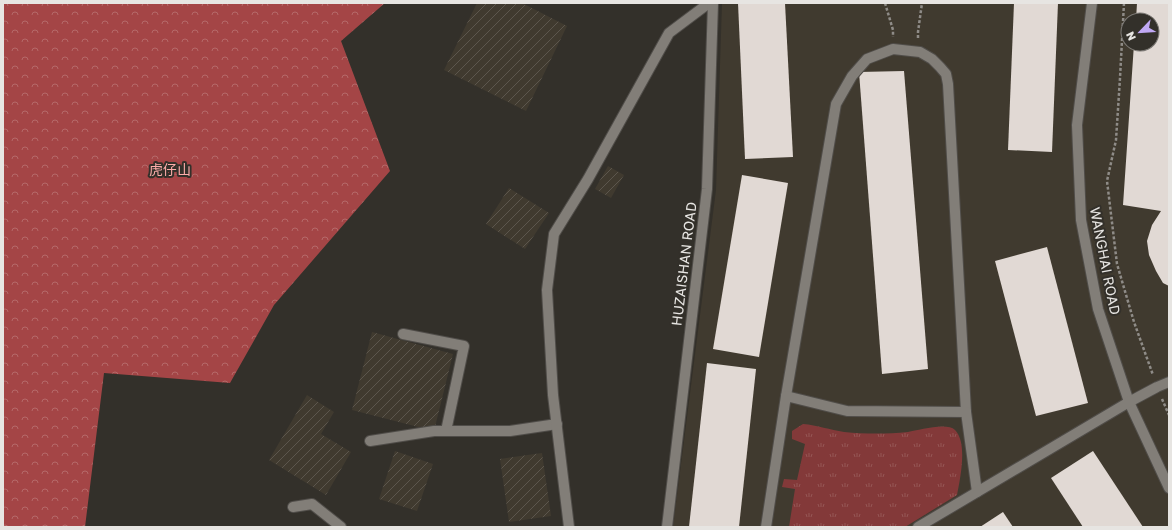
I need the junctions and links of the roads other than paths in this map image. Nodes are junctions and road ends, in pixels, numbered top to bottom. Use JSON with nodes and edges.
{"nodes":[{"id":1,"x":709,"y":3,"type":"edge"},
{"id":2,"x":713,"y":3,"type":"edge"},
{"id":3,"x":1092,"y":3,"type":"edge"},
{"id":4,"x":404,"y":334,"type":"dead end"},
{"id":5,"x":1169,"y":382,"type":"edge"},
{"id":6,"x":786,"y":396,"type":"junction"},
{"id":7,"x":1129,"y":402,"type":"junction"},
{"id":8,"x":966,"y":412,"type":"junction"},
{"id":9,"x":557,"y":424,"type":"junction"},
{"id":10,"x":446,"y":432,"type":"junction"},
{"id":11,"x":370,"y":441,"type":"dead end"},
{"id":12,"x":1169,"y":488,"type":"edge"},
{"id":13,"x":977,"y":492,"type":"junction"},
{"id":14,"x":293,"y":507,"type":"dead end"},
{"id":15,"x":341,"y":527,"type":"edge"},
{"id":16,"x":569,"y":527,"type":"edge"},
{"id":17,"x":668,"y":527,"type":"edge"},
{"id":18,"x":766,"y":527,"type":"edge"},
{"id":19,"x":918,"y":527,"type":"edge"}],
"edges":[{"from":1,"to":9,"type":"street"},
{"from":2,"to":17,"type":"street","name":"HUZAISHAN ROAD"},
{"from":3,"to":7,"type":"street","name":"WANGHAI ROAD"},
{"from":4,"to":10,"type":"street"},
{"from":5,"to":7,"type":"street"},
{"from":6,"to":8,"type":"street"},
{"from":6,"to":8,"type":"street"},
{"from":6,"to":18,"type":"street"},
{"from":7,"to":12,"type":"street","name":"WANGHAI ROAD"},
{"from":7,"to":13,"type":"street"},
{"from":8,"to":13,"type":"street"},
{"from":9,"to":10,"type":"street"},
{"from":9,"to":16,"type":"street"},
{"from":10,"to":11,"type":"street"},
{"from":13,"to":19,"type":"street"},
{"from":14,"to":15,"type":"street"}]}
